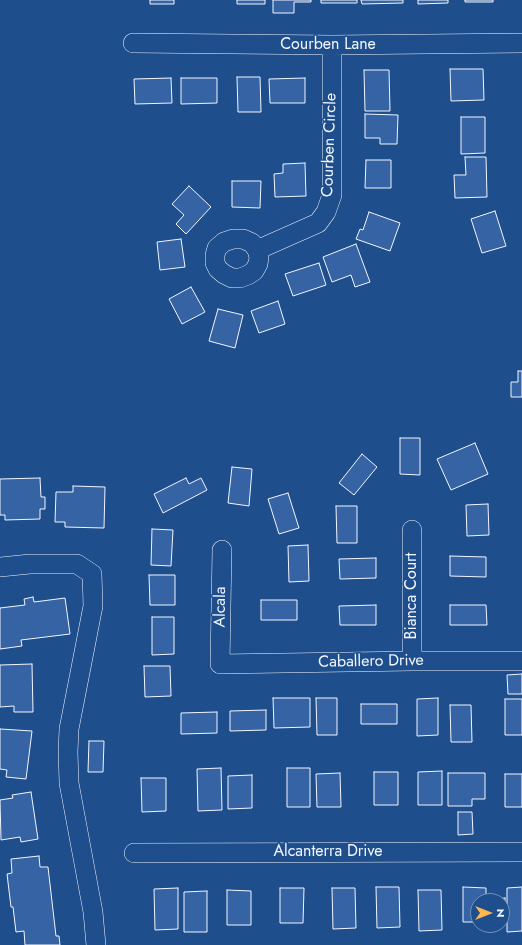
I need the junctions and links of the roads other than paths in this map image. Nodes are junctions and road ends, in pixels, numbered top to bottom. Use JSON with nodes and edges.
{"nodes":[{"id":1,"x":133,"y":43,"type":"dead end"},
{"id":2,"x":522,"y":43,"type":"edge"},
{"id":3,"x":332,"y":45,"type":"junction"},
{"id":4,"x":257,"y":250,"type":"dead end"},
{"id":5,"x":412,"y":530,"type":"dead end"},
{"id":6,"x":222,"y":550,"type":"dead end"},
{"id":7,"x":0,"y":567,"type":"edge"},
{"id":8,"x":412,"y":661,"type":"junction"},
{"id":9,"x":522,"y":661,"type":"edge"},
{"id":10,"x":220,"y":664,"type":"joint"},
{"id":11,"x":522,"y":852,"type":"edge"},
{"id":12,"x":134,"y":853,"type":"dead end"},
{"id":13,"x":96,"y":945,"type":"edge"}],
"edges":[{"from":1,"to":3,"type":"street","name":"Courben Lane"},
{"from":2,"to":3,"type":"street","name":"Courben Lane"},
{"from":3,"to":4,"type":"street","name":"Courben Circle"},
{"from":5,"to":8,"type":"street","name":"Bianca Court"},
{"from":6,"to":10,"type":"street","name":"Alcala"},
{"from":7,"to":13,"type":"street"},
{"from":8,"to":9,"type":"street","name":"Caballero Drive"},
{"from":8,"to":10,"type":"street","name":"Caballero Drive"},
{"from":11,"to":12,"type":"street","name":"Alcanterra Drive"}]}
